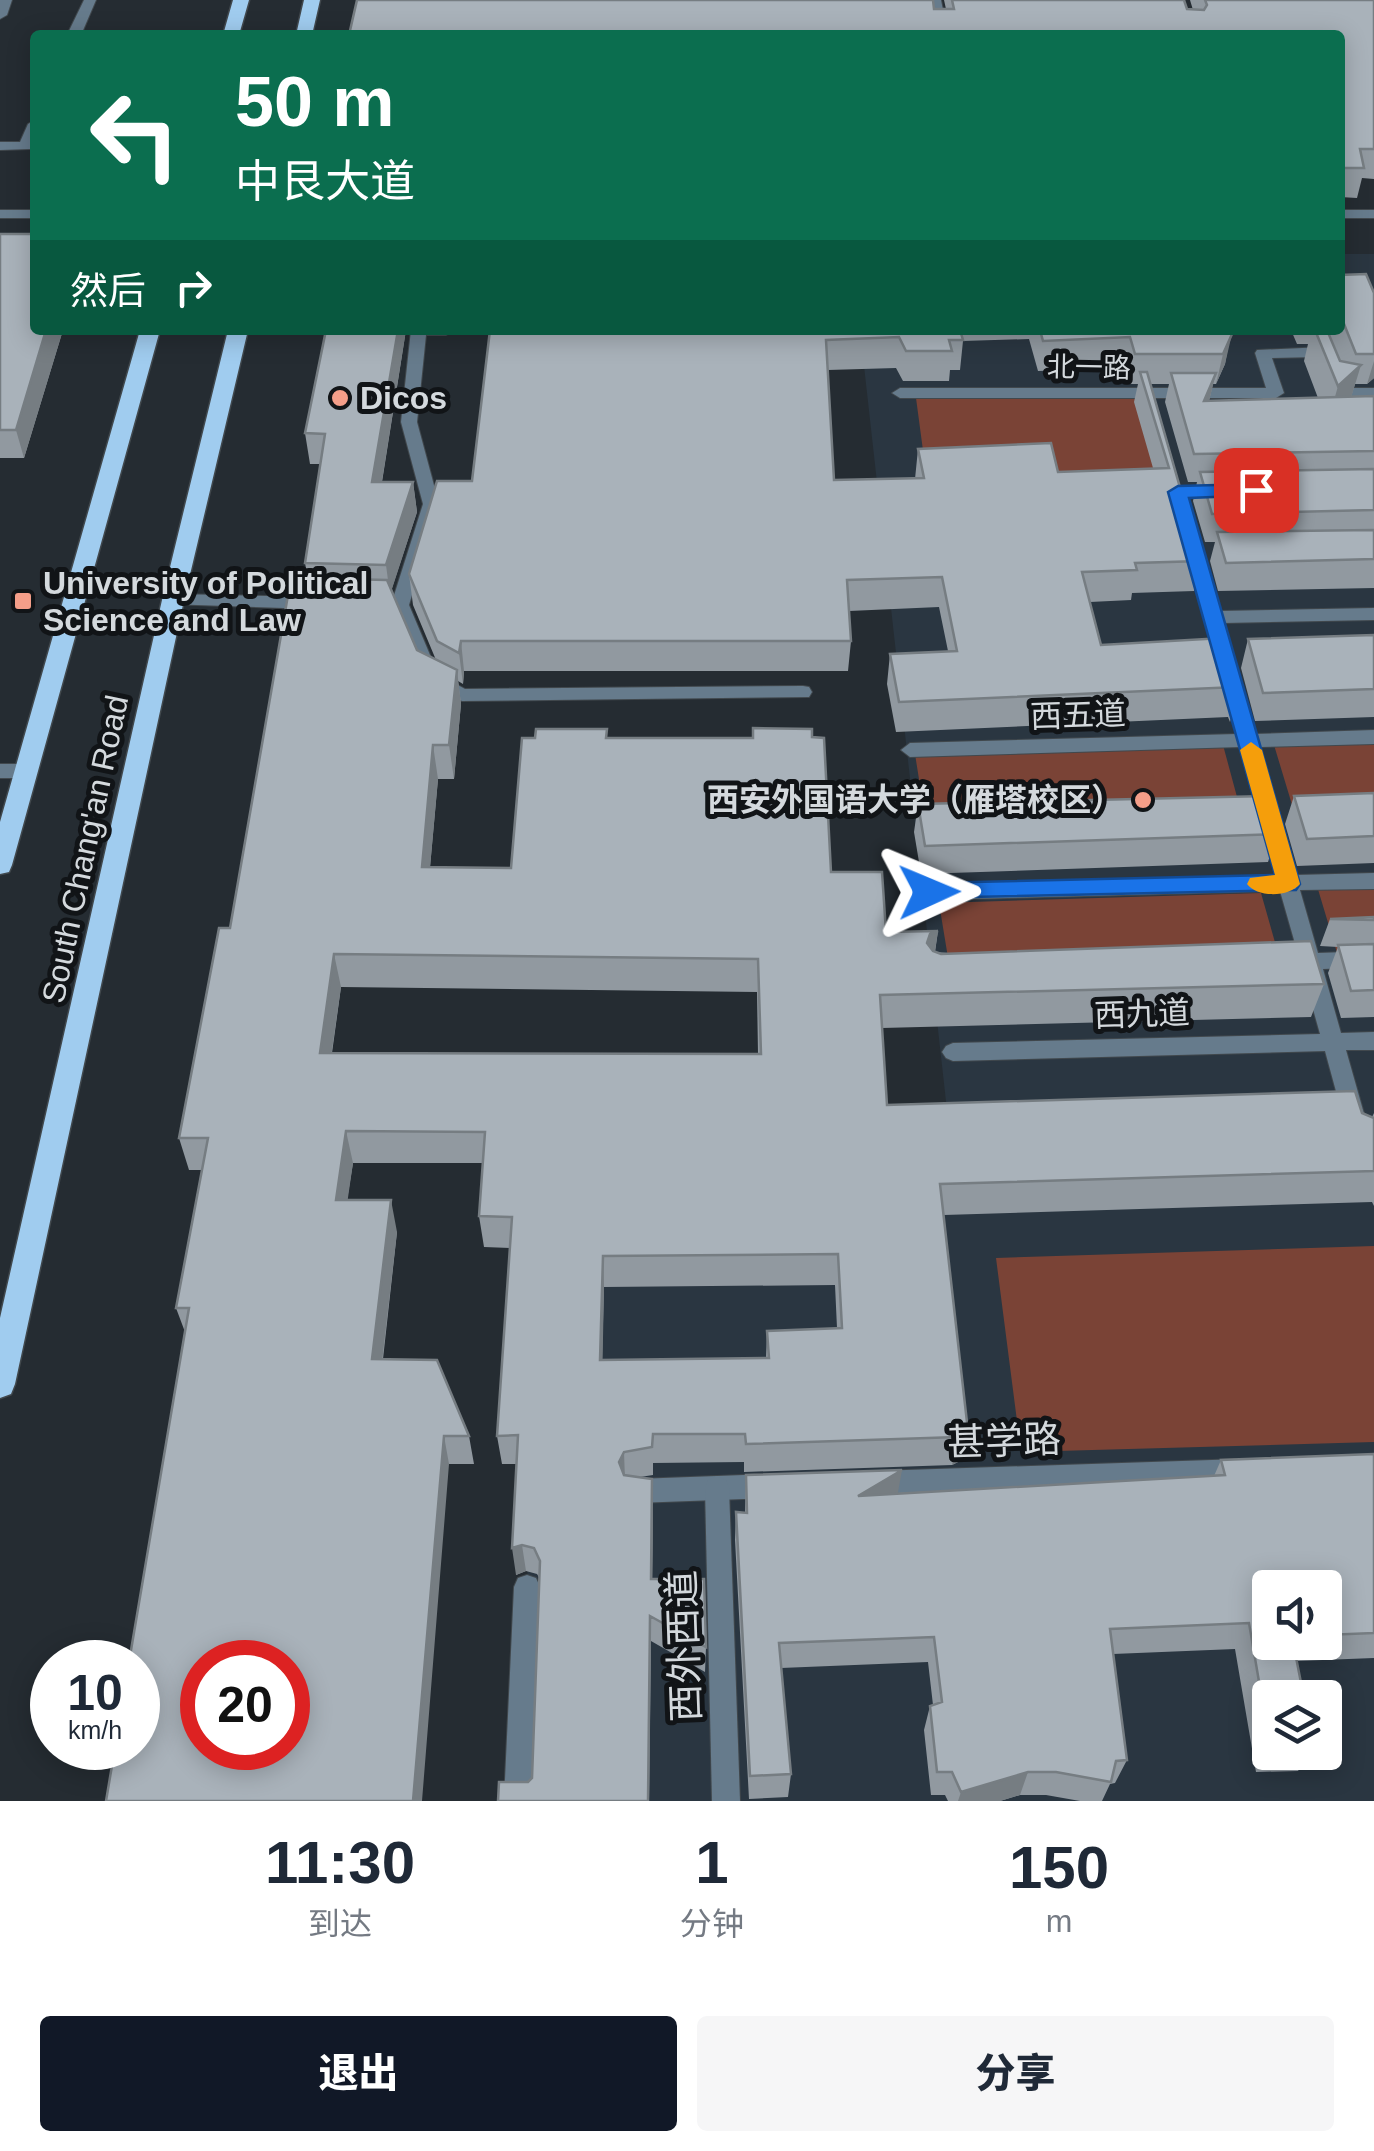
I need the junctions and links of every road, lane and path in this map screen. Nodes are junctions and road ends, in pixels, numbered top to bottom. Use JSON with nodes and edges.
{"nodes":[{"id":1,"x":6,"y":0,"type":"edge"},
{"id":2,"x":90,"y":0,"type":"edge"},
{"id":3,"x":240,"y":0,"type":"edge"},
{"id":4,"x":312,"y":0,"type":"edge"},
{"id":5,"x":935,"y":0,"type":"edge"},
{"id":6,"x":0,"y":15,"type":"edge"},
{"id":7,"x":76,"y":30,"type":"edge"},
{"id":8,"x":232,"y":30,"type":"edge"},
{"id":9,"x":305,"y":30,"type":"edge"},
{"id":10,"x":939,"y":30,"type":"edge"},
{"id":11,"x":30,"y":135,"type":"edge"},
{"id":12,"x":0,"y":146,"type":"edge"},
{"id":13,"x":0,"y":214,"type":"edge"},
{"id":14,"x":30,"y":214,"type":"edge"},
{"id":15,"x":1345,"y":214,"type":"edge"},
{"id":16,"x":1374,"y":214,"type":"edge"},
{"id":17,"x":149,"y":335,"type":"edge"},
{"id":18,"x":237,"y":335,"type":"edge"},
{"id":19,"x":418,"y":335,"type":"edge"},
{"id":20,"x":900,"y":393,"type":"dead end"},
{"id":21,"x":1374,"y":393,"type":"edge"},
{"id":22,"x":1237,"y":491,"type":"edge"},
{"id":23,"x":173,"y":600,"type":"junction"},
{"id":24,"x":325,"y":604,"type":"edge"},
{"id":25,"x":1374,"y":614,"type":"edge"},
{"id":26,"x":1214,"y":617,"type":"junction"},
{"id":27,"x":803,"y":692,"type":"dead end"},
{"id":28,"x":1374,"y":736,"type":"edge"},
{"id":29,"x":1248,"y":739,"type":"junction"},
{"id":30,"x":910,"y":750,"type":"dead end"},
{"id":31,"x":0,"y":770,"type":"edge"},
{"id":32,"x":26,"y":770,"type":"junction"},
{"id":33,"x":0,"y":865,"type":"edge"},
{"id":34,"x":1374,"y":881,"type":"edge"},
{"id":35,"x":1288,"y":884,"type":"junction"},
{"id":36,"x":929,"y":892,"type":"dead end"},
{"id":37,"x":1374,"y":960,"type":"edge"},
{"id":38,"x":1310,"y":962,"type":"junction"},
{"id":39,"x":1271,"y":963,"type":"edge"},
{"id":40,"x":1374,"y":1041,"type":"edge"},
{"id":41,"x":1333,"y":1042,"type":"junction"},
{"id":42,"x":953,"y":1052,"type":"dead end"},
{"id":43,"x":1374,"y":1104,"type":"edge"},
{"id":44,"x":1341,"y":1105,"type":"junction"},
{"id":45,"x":1360,"y":1138,"type":"edge"},
{"id":46,"x":0,"y":1384,"type":"edge"},
{"id":47,"x":1274,"y":1470,"type":"edge"},
{"id":48,"x":856,"y":1484,"type":"edge"},
{"id":49,"x":797,"y":1486,"type":"edge"},
{"id":50,"x":717,"y":1488,"type":"junction"},
{"id":51,"x":636,"y":1490,"type":"edge"},
{"id":52,"x":527,"y":1587,"type":"edge"},
{"id":53,"x":518,"y":1801,"type":"edge"},
{"id":54,"x":726,"y":1801,"type":"edge"}],
"edges":[{"from":1,"to":6,"type":"street"},
{"from":2,"to":7,"type":"street"},
{"from":3,"to":8,"type":"main road"},
{"from":4,"to":9,"type":"main road"},
{"from":5,"to":10,"type":"street"},
{"from":11,"to":12,"type":"street"},
{"from":13,"to":14,"type":"street"},
{"from":15,"to":16,"type":"street"},
{"from":17,"to":32,"type":"main road","name":"South Chang'an Road"},
{"from":18,"to":23,"type":"main road","name":"South Chang'an Road"},
{"from":19,"to":27,"type":"street"},
{"from":20,"to":21,"type":"street","name":"北一路"},
{"from":22,"to":26,"type":"street"},
{"from":23,"to":24,"type":"street"},
{"from":23,"to":46,"type":"main road","name":"South Chang'an Road"},
{"from":25,"to":26,"type":"street"},
{"from":26,"to":29,"type":"street"},
{"from":28,"to":29,"type":"street","name":"西五道"},
{"from":29,"to":30,"type":"street","name":"西五道"},
{"from":29,"to":35,"type":"street"},
{"from":31,"to":32,"type":"street"},
{"from":32,"to":33,"type":"main road","name":"South Chang'an Road"},
{"from":34,"to":35,"type":"street"},
{"from":35,"to":36,"type":"street"},
{"from":35,"to":38,"type":"street"},
{"from":37,"to":38,"type":"street"},
{"from":38,"to":39,"type":"street"},
{"from":38,"to":41,"type":"street"},
{"from":40,"to":41,"type":"street","name":"西九道"},
{"from":41,"to":42,"type":"street","name":"西九道"},
{"from":41,"to":44,"type":"street"},
{"from":43,"to":44,"type":"street"},
{"from":44,"to":45,"type":"street"},
{"from":47,"to":48,"type":"street","name":"甚学路"},
{"from":49,"to":50,"type":"street"},
{"from":50,"to":51,"type":"street"},
{"from":50,"to":54,"type":"street","name":"西外西道"},
{"from":52,"to":53,"type":"street"}]}
